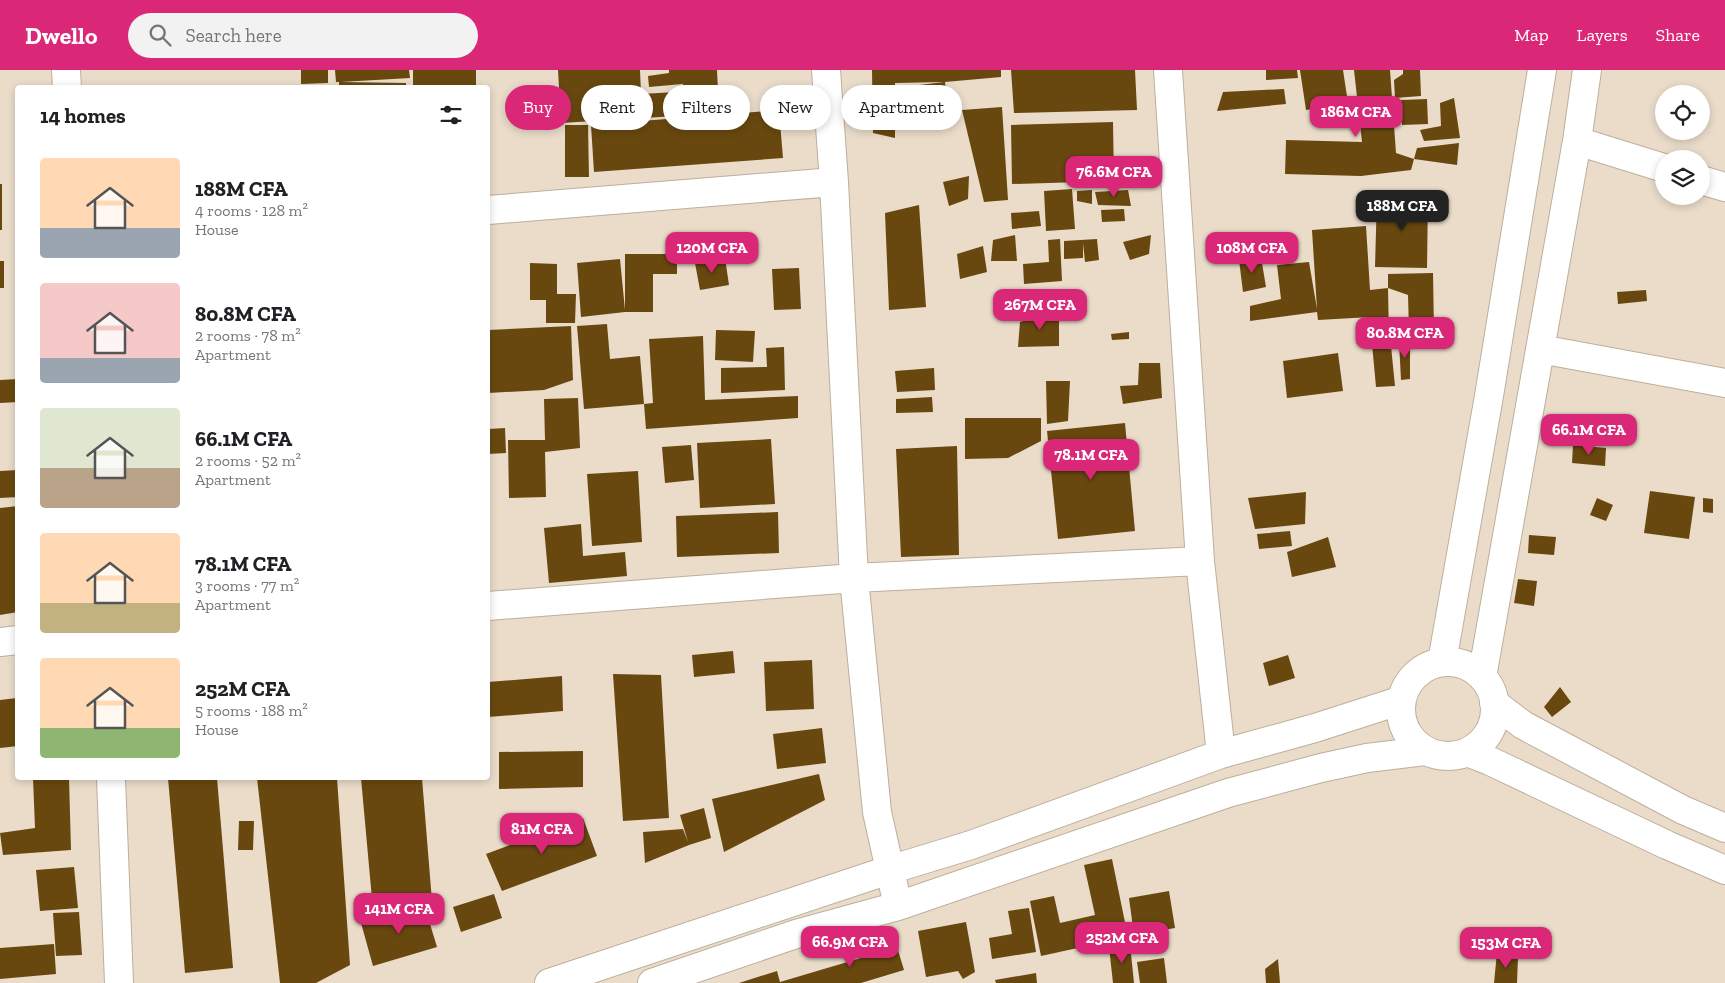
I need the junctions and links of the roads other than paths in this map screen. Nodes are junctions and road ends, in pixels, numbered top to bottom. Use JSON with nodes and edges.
{"nodes":[{"id":1,"x":66,"y":70,"type":"edge"},
{"id":2,"x":826,"y":70,"type":"edge"},
{"id":3,"x":1168,"y":70,"type":"edge"},
{"id":4,"x":1542,"y":70,"type":"edge"},
{"id":5,"x":1587,"y":70,"type":"edge"},
{"id":6,"x":67,"y":85,"type":"edge"},
{"id":7,"x":1576,"y":141,"type":"junction"},
{"id":8,"x":1655,"y":165,"type":"edge"},
{"id":9,"x":834,"y":182,"type":"junction"},
{"id":10,"x":1710,"y":183,"type":"edge"},
{"id":11,"x":1725,"y":187,"type":"edge"},
{"id":12,"x":490,"y":210,"type":"edge"},
{"id":13,"x":1540,"y":349,"type":"junction"},
{"id":14,"x":1725,"y":384,"type":"edge"},
{"id":15,"x":1200,"y":561,"type":"junction"},
{"id":16,"x":854,"y":578,"type":"junction"},
{"id":17,"x":490,"y":606,"type":"edge"},
{"id":18,"x":15,"y":640,"type":"edge"},
{"id":19,"x":0,"y":642,"type":"edge"},
{"id":20,"x":1442,"y":662,"type":"junction"},
{"id":21,"x":1482,"y":677,"type":"junction"},
{"id":22,"x":1402,"y":700,"type":"junction"},
{"id":23,"x":1494,"y":704,"type":"junction"},
{"id":24,"x":1424,"y":751,"type":"junction"},
{"id":25,"x":1467,"y":752,"type":"junction"},
{"id":26,"x":1221,"y":754,"type":"junction"},
{"id":27,"x":111,"y":780,"type":"edge"},
{"id":28,"x":1725,"y":828,"type":"edge"},
{"id":29,"x":889,"y":870,"type":"junction"},
{"id":30,"x":1725,"y":870,"type":"edge"},
{"id":31,"x":898,"y":906,"type":"junction"},
{"id":32,"x":120,"y":983,"type":"edge"},
{"id":33,"x":549,"y":983,"type":"edge"},
{"id":34,"x":652,"y":983,"type":"edge"}],
"edges":[{"from":1,"to":6,"type":"street"},
{"from":2,"to":9,"type":"street"},
{"from":3,"to":15,"type":"street"},
{"from":4,"to":20,"type":"street"},
{"from":5,"to":7,"type":"street"},
{"from":7,"to":8,"type":"street"},
{"from":7,"to":13,"type":"street"},
{"from":9,"to":12,"type":"street"},
{"from":9,"to":16,"type":"street"},
{"from":10,"to":11,"type":"street"},
{"from":13,"to":14,"type":"street"},
{"from":13,"to":21,"type":"street"},
{"from":15,"to":16,"type":"street"},
{"from":15,"to":26,"type":"street"},
{"from":16,"to":17,"type":"street"},
{"from":16,"to":29,"type":"street"},
{"from":18,"to":19,"type":"street"},
{"from":20,"to":21,"type":"street"},
{"from":20,"to":22,"type":"street"},
{"from":21,"to":23,"type":"street"},
{"from":22,"to":24,"type":"street"},
{"from":22,"to":26,"type":"street"},
{"from":23,"to":25,"type":"street"},
{"from":23,"to":28,"type":"street"},
{"from":24,"to":25,"type":"street"},
{"from":24,"to":31,"type":"street"},
{"from":25,"to":30,"type":"street"},
{"from":26,"to":29,"type":"street"},
{"from":27,"to":32,"type":"street"},
{"from":29,"to":31,"type":"street"},
{"from":29,"to":33,"type":"street"},
{"from":31,"to":34,"type":"street"}]}
